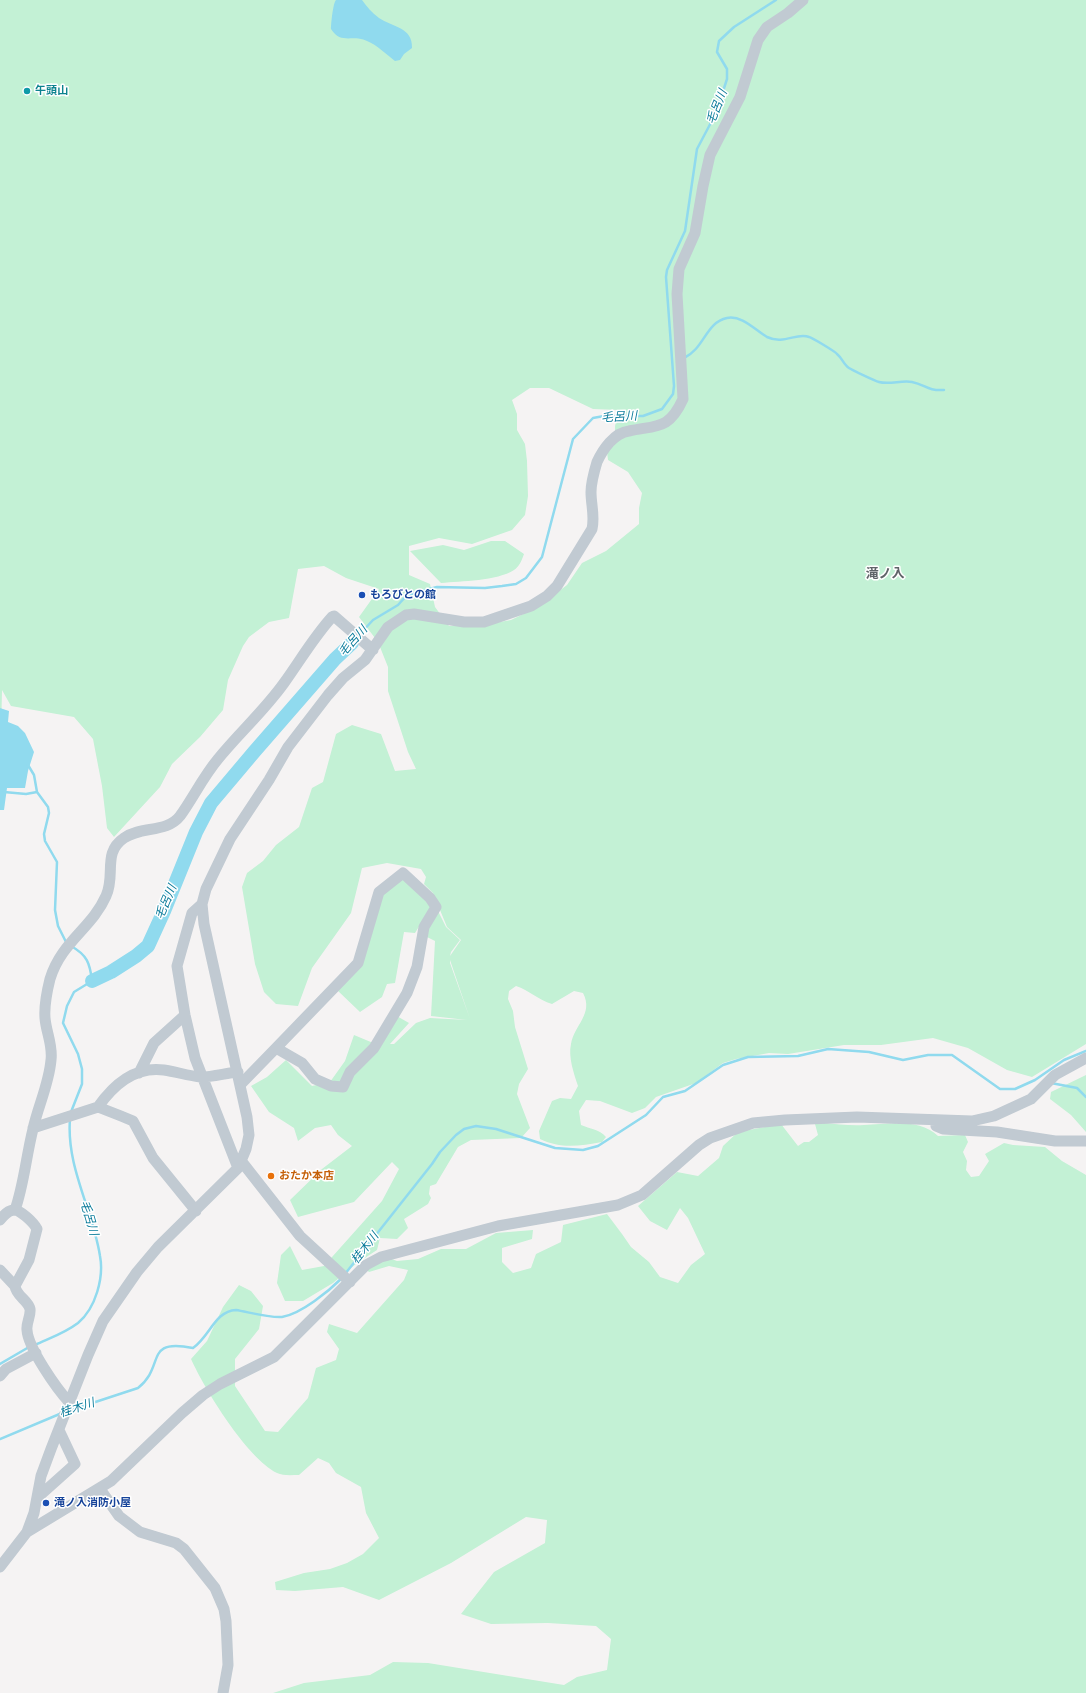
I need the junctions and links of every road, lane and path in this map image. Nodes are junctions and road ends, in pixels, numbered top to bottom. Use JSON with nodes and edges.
{"nodes":[{"id":1,"x":803,"y":0,"type":"edge"},
{"id":2,"x":371,"y":648,"type":"junction"},
{"id":3,"x":202,"y":904,"type":"junction"},
{"id":4,"x":185,"y":1015,"type":"junction"},
{"id":5,"x":276,"y":1048,"type":"junction"},
{"id":6,"x":1086,"y":1058,"type":"edge"},
{"id":7,"x":238,"y":1072,"type":"junction"},
{"id":8,"x":138,"y":1073,"type":"junction"},
{"id":9,"x":201,"y":1077,"type":"junction"},
{"id":10,"x":240,"y":1085,"type":"junction"},
{"id":11,"x":98,"y":1107,"type":"junction"},
{"id":12,"x":933,"y":1121,"type":"junction"},
{"id":13,"x":33,"y":1128,"type":"junction"},
{"id":14,"x":1086,"y":1141,"type":"edge"},
{"id":15,"x":240,"y":1165,"type":"junction"},
{"id":16,"x":15,"y":1210,"type":"junction"},
{"id":17,"x":196,"y":1211,"type":"junction"},
{"id":18,"x":0,"y":1220,"type":"edge"},
{"id":19,"x":0,"y":1270,"type":"edge"},
{"id":20,"x":349,"y":1281,"type":"junction"},
{"id":21,"x":15,"y":1286,"type":"junction"},
{"id":22,"x":36,"y":1352,"type":"junction"},
{"id":23,"x":0,"y":1376,"type":"edge"},
{"id":24,"x":67,"y":1407,"type":"junction"},
{"id":25,"x":59,"y":1430,"type":"junction"},
{"id":26,"x":100,"y":1489,"type":"junction"},
{"id":27,"x":37,"y":1498,"type":"junction"},
{"id":28,"x":27,"y":1532,"type":"junction"},
{"id":29,"x":0,"y":1567,"type":"edge"},
{"id":30,"x":223,"y":1693,"type":"edge"}],
"edges":[{"from":1,"to":2,"type":"street"},
{"from":2,"to":3,"type":"street"},
{"from":2,"to":13,"type":"street"},
{"from":3,"to":4,"type":"street"},
{"from":3,"to":7,"type":"street"},
{"from":4,"to":8,"type":"street"},
{"from":4,"to":9,"type":"street"},
{"from":5,"to":5,"type":"street"},
{"from":5,"to":10,"type":"street"},
{"from":6,"to":12,"type":"street"},
{"from":7,"to":9,"type":"street"},
{"from":7,"to":10,"type":"street"},
{"from":8,"to":9,"type":"street"},
{"from":8,"to":11,"type":"street"},
{"from":9,"to":15,"type":"street"},
{"from":10,"to":15,"type":"street"},
{"from":11,"to":13,"type":"street"},
{"from":11,"to":17,"type":"street"},
{"from":12,"to":14,"type":"street"},
{"from":12,"to":20,"type":"street"},
{"from":13,"to":16,"type":"street"},
{"from":15,"to":17,"type":"street"},
{"from":15,"to":20,"type":"street"},
{"from":16,"to":18,"type":"street"},
{"from":16,"to":21,"type":"street"},
{"from":17,"to":24,"type":"street"},
{"from":19,"to":21,"type":"street"},
{"from":20,"to":26,"type":"street"},
{"from":21,"to":22,"type":"street"},
{"from":22,"to":23,"type":"street"},
{"from":22,"to":24,"type":"street"},
{"from":24,"to":25,"type":"street"},
{"from":25,"to":27,"type":"street"},
{"from":25,"to":27,"type":"street"},
{"from":26,"to":28,"type":"street"},
{"from":26,"to":30,"type":"street"},
{"from":27,"to":28,"type":"street"},
{"from":28,"to":29,"type":"street"}]}
